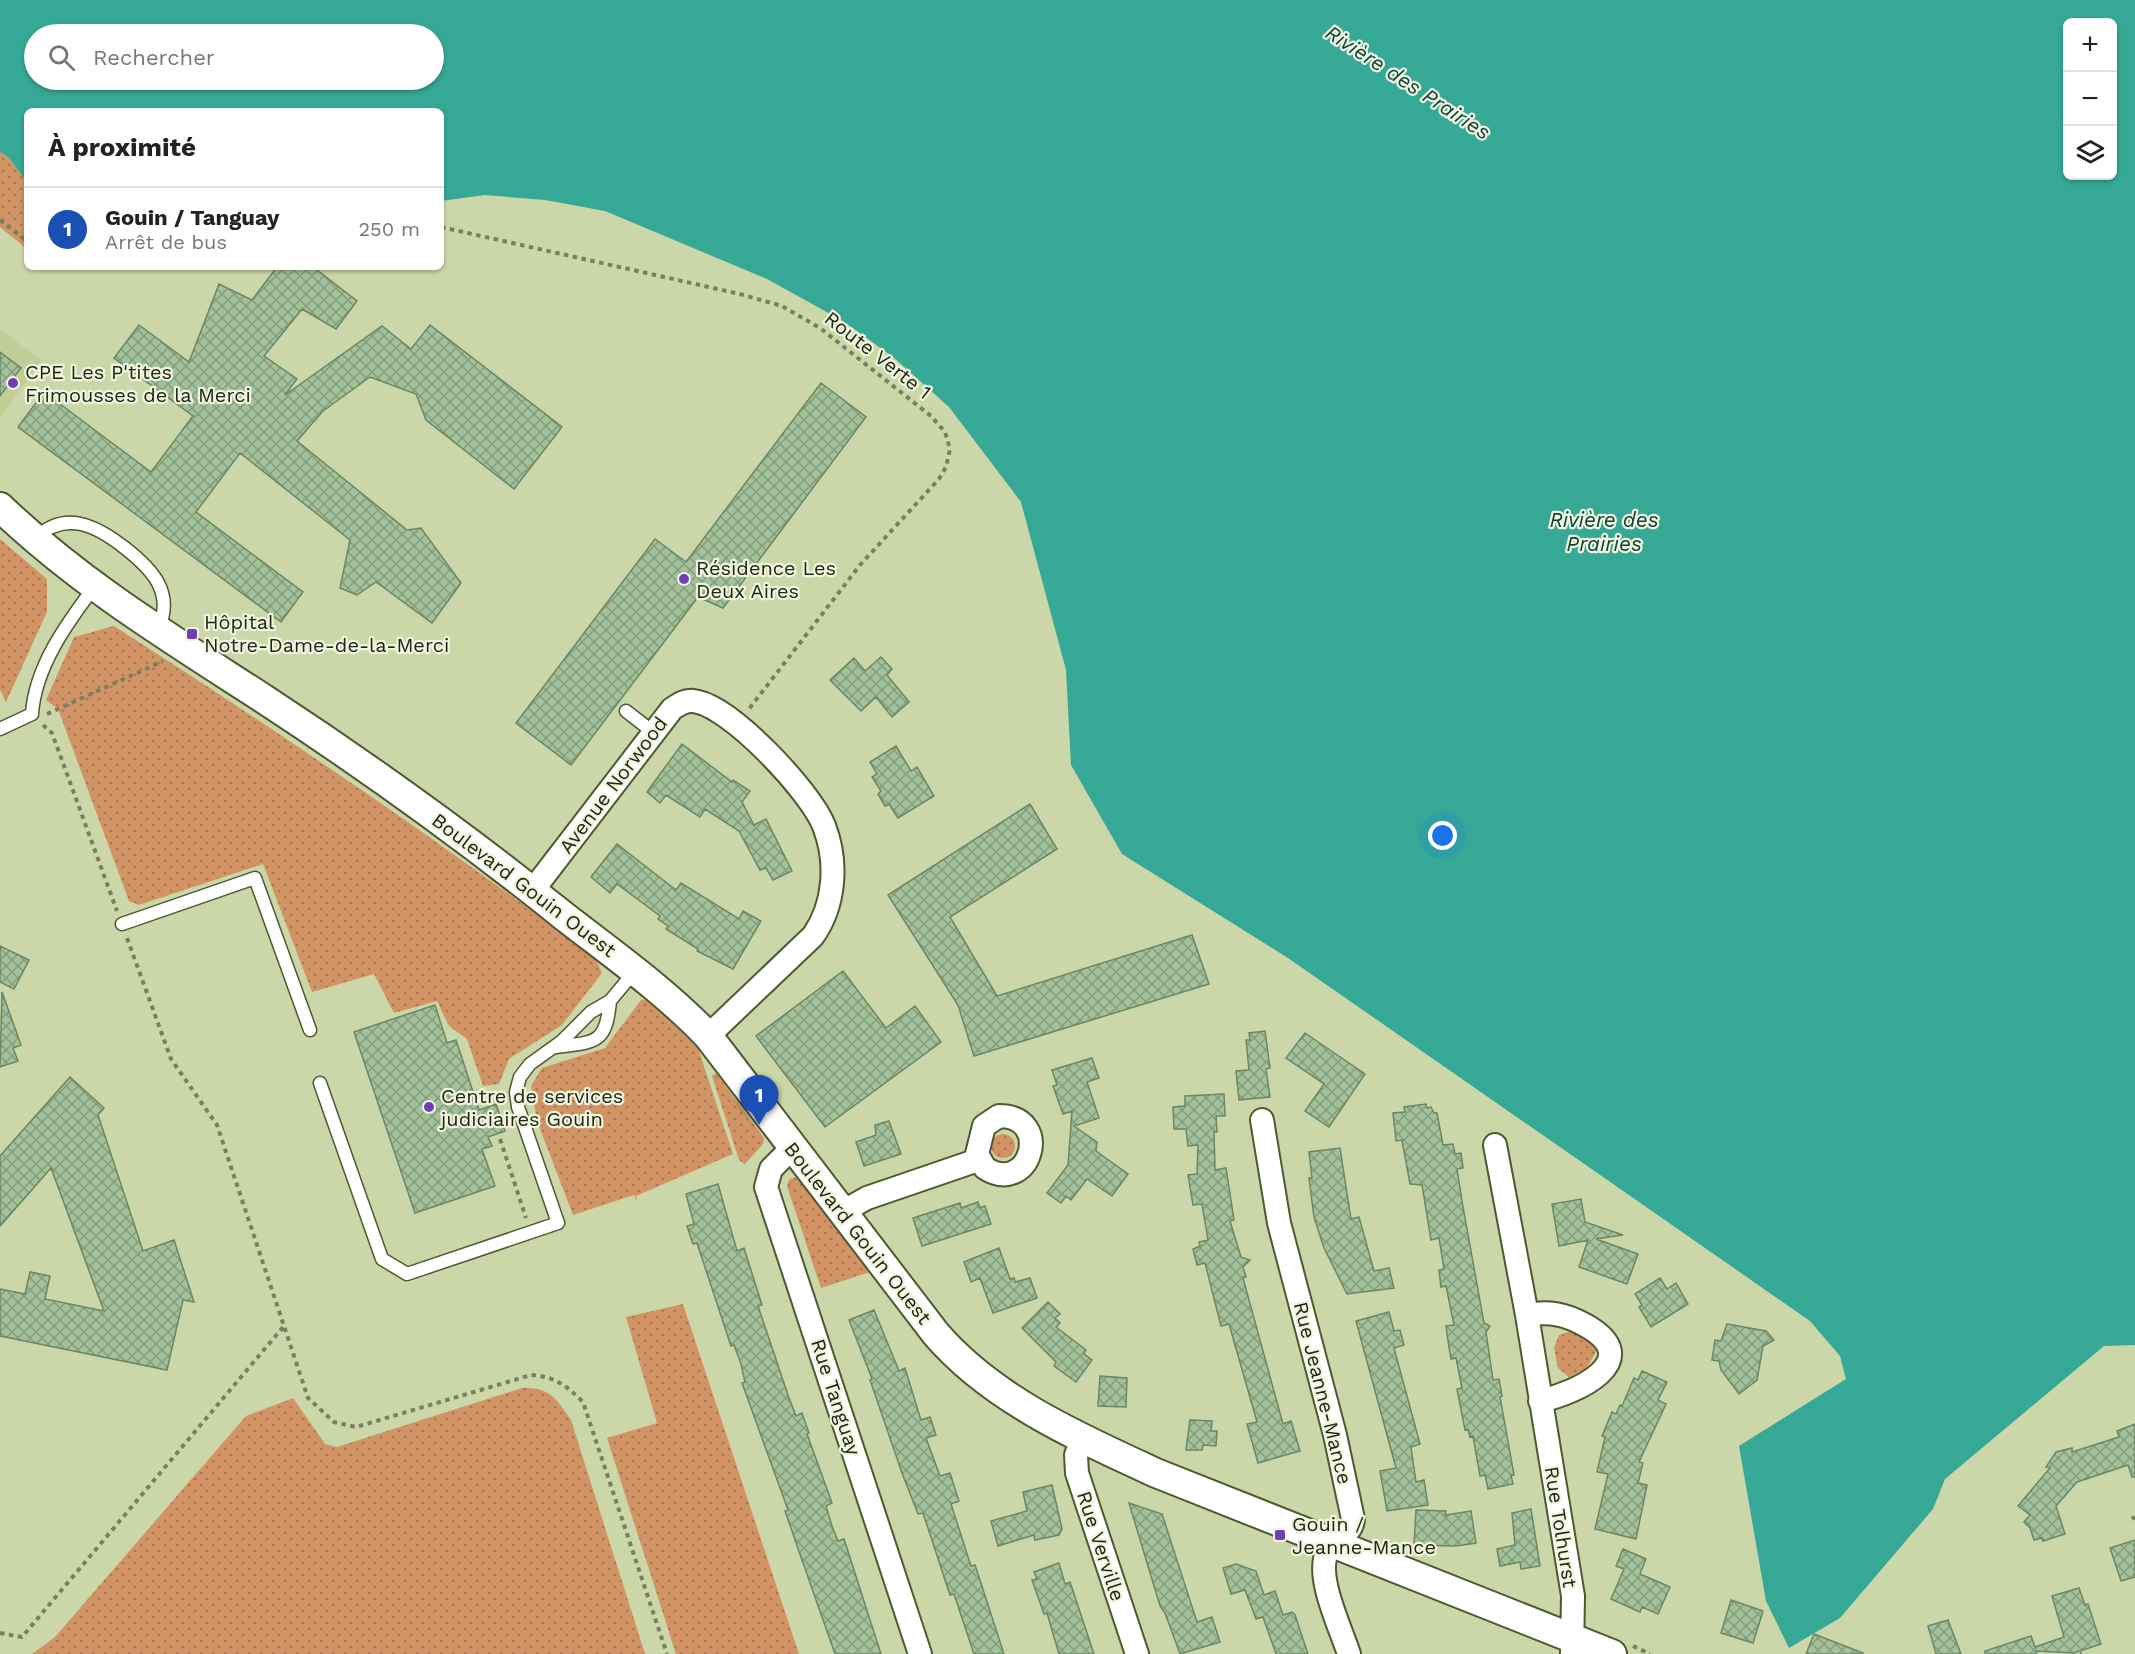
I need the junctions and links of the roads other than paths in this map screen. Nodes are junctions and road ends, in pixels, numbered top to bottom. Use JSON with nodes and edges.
{"nodes":[{"id":1,"x":0,"y":507,"type":"edge"},
{"id":2,"x":35,"y":539,"type":"junction"},
{"id":3,"x":95,"y":586,"type":"junction"},
{"id":4,"x":158,"y":629,"type":"junction"},
{"id":5,"x":626,"y":711,"type":"dead end"},
{"id":6,"x":0,"y":729,"type":"edge"},
{"id":7,"x":653,"y":732,"type":"junction"},
{"id":8,"x":534,"y":890,"type":"junction"},
{"id":9,"x":122,"y":924,"type":"road end"},
{"id":10,"x":635,"y":971,"type":"junction"},
{"id":11,"x":610,"y":1001,"type":"junction"},
{"id":12,"x":310,"y":1030,"type":"dead end"},
{"id":13,"x":708,"y":1036,"type":"junction"},
{"id":14,"x":555,"y":1047,"type":"junction"},
{"id":15,"x":320,"y":1083,"type":"dead end"},
{"id":16,"x":1262,"y":1119,"type":"dead end"},
{"id":17,"x":1495,"y":1145,"type":"dead end"},
{"id":18,"x":792,"y":1148,"type":"junction"},
{"id":19,"x":978,"y":1160,"type":"dead end"},
{"id":20,"x":842,"y":1212,"type":"junction"},
{"id":21,"x":1527,"y":1316,"type":"junction"},
{"id":22,"x":1540,"y":1401,"type":"junction"},
{"id":23,"x":1083,"y":1438,"type":"junction"},
{"id":24,"x":1335,"y":1544,"type":"junction"},
{"id":25,"x":1573,"y":1646,"type":"edge"},
{"id":26,"x":920,"y":1654,"type":"edge"},
{"id":27,"x":1137,"y":1654,"type":"edge"},
{"id":28,"x":1349,"y":1654,"type":"edge"},
{"id":29,"x":1612,"y":1654,"type":"edge"}],
"edges":[{"from":1,"to":2,"type":"street","name":"Boulevard Gouin Ouest"},
{"from":2,"to":3,"type":"street","name":"Boulevard Gouin Ouest"},
{"from":2,"to":4,"type":"lane"},
{"from":3,"to":4,"type":"street","name":"Boulevard Gouin Ouest"},
{"from":3,"to":6,"type":"lane"},
{"from":4,"to":8,"type":"street","name":"Boulevard Gouin Ouest"},
{"from":5,"to":7,"type":"lane"},
{"from":7,"to":8,"type":"street","name":"Avenue Norwood"},
{"from":7,"to":13,"type":"street","name":"Avenue Norwood"},
{"from":8,"to":10,"type":"street","name":"Boulevard Gouin Ouest"},
{"from":9,"to":12,"type":"lane"},
{"from":10,"to":11,"type":"lane"},
{"from":10,"to":13,"type":"street","name":"Boulevard Gouin Ouest"},
{"from":11,"to":14,"type":"lane"},
{"from":11,"to":14,"type":"lane"},
{"from":13,"to":18,"type":"street","name":"Boulevard Gouin Ouest"},
{"from":14,"to":15,"type":"lane"},
{"from":16,"to":24,"type":"street","name":"Rue Jeanne-Mance"},
{"from":17,"to":21,"type":"street","name":"Rue Tolhurst"},
{"from":18,"to":20,"type":"street","name":"Boulevard Gouin Ouest"},
{"from":18,"to":26,"type":"street","name":"Rue Tanguay"},
{"from":19,"to":20,"type":"street"},
{"from":20,"to":23,"type":"street","name":"Boulevard Gouin Ouest"},
{"from":21,"to":22,"type":"street","name":"Rue Tolhurst"},
{"from":21,"to":22,"type":"street"},
{"from":22,"to":25,"type":"street","name":"Rue Tolhurst"},
{"from":23,"to":24,"type":"street","name":"Boulevard Gouin Ouest"},
{"from":23,"to":27,"type":"street","name":"Rue Verville"},
{"from":24,"to":25,"type":"street","name":"Boulevard Gouin Ouest"},
{"from":24,"to":28,"type":"street","name":"Rue Jeanne-Mance"},
{"from":25,"to":29,"type":"street","name":"Boulevard Gouin Ouest"}]}
